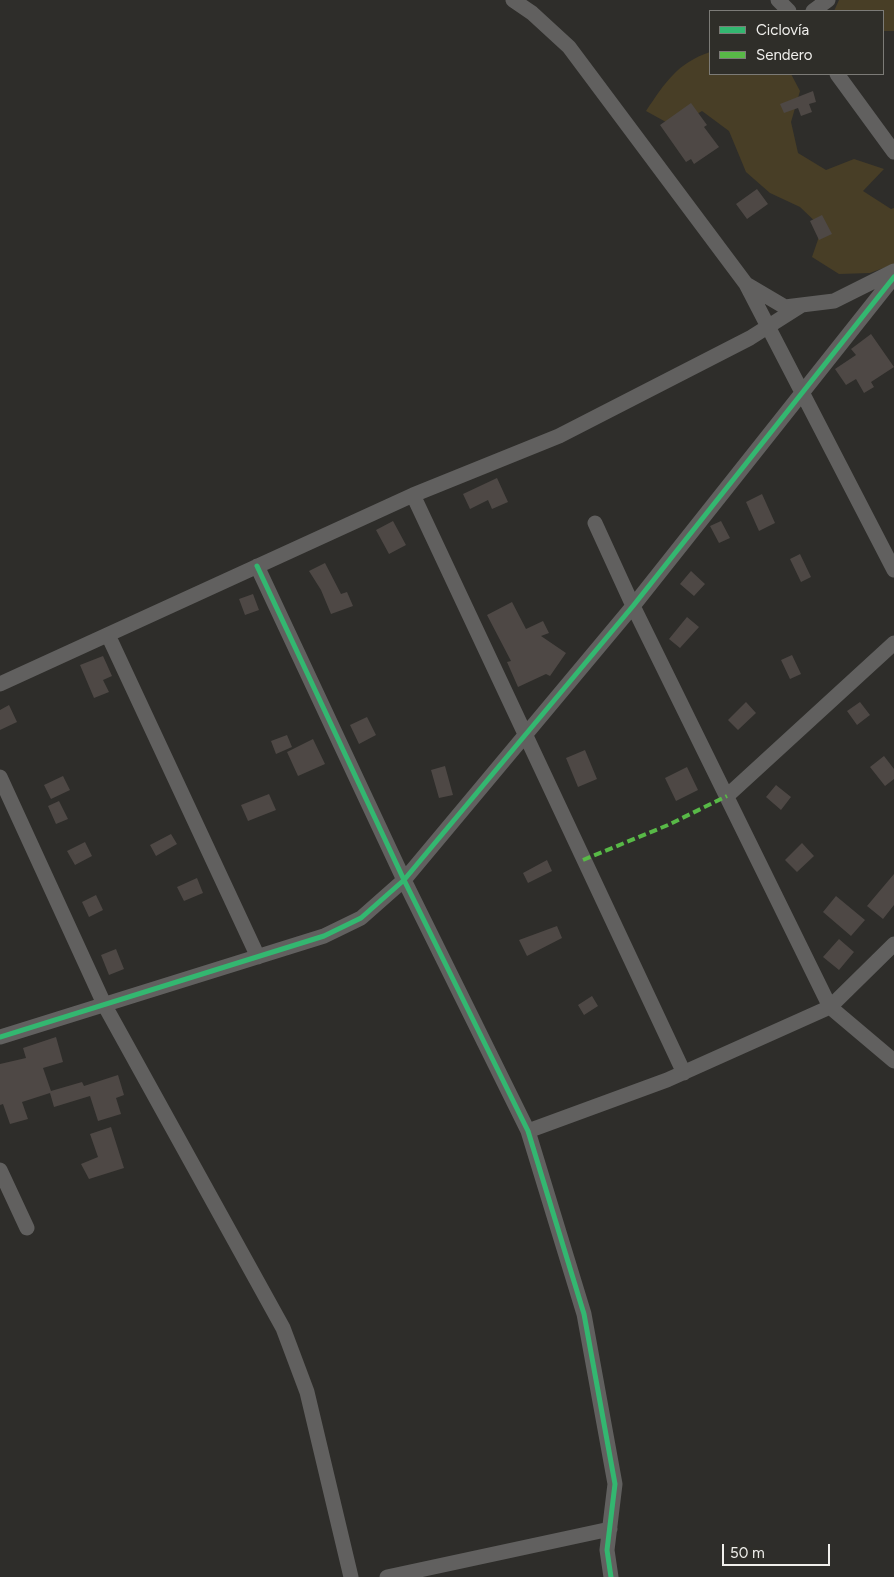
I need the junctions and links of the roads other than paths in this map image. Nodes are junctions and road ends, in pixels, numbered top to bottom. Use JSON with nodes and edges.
{"nodes":[{"id":1,"x":513,"y":0,"type":"edge"},
{"id":2,"x":778,"y":0,"type":"edge"},
{"id":3,"x":828,"y":0,"type":"edge"},
{"id":4,"x":788,"y":10,"type":"edge"},
{"id":5,"x":814,"y":10,"type":"edge"},
{"id":6,"x":838,"y":75,"type":"edge"},
{"id":7,"x":894,"y":152,"type":"edge"},
{"id":8,"x":894,"y":271,"type":"edge"},
{"id":9,"x":894,"y":277,"type":"edge"},
{"id":10,"x":746,"y":284,"type":"junction"},
{"id":11,"x":802,"y":305,"type":"junction"},
{"id":12,"x":768,"y":327,"type":"junction"},
{"id":13,"x":803,"y":393,"type":"junction"},
{"id":14,"x":413,"y":495,"type":"junction"},
{"id":15,"x":595,"y":523,"type":"dead end"},
{"id":16,"x":257,"y":566,"type":"junction"},
{"id":17,"x":894,"y":570,"type":"edge"},
{"id":18,"x":633,"y":606,"type":"junction"},
{"id":19,"x":108,"y":635,"type":"junction"},
{"id":20,"x":894,"y":643,"type":"edge"},
{"id":21,"x":0,"y":684,"type":"edge"},
{"id":22,"x":524,"y":736,"type":"junction"},
{"id":23,"x":0,"y":777,"type":"edge"},
{"id":24,"x":726,"y":796,"type":"junction"},
{"id":25,"x":404,"y":880,"type":"junction"},
{"id":26,"x":894,"y":944,"type":"edge"},
{"id":27,"x":258,"y":957,"type":"junction"},
{"id":28,"x":105,"y":1006,"type":"junction"},
{"id":29,"x":830,"y":1007,"type":"junction"},
{"id":30,"x":0,"y":1037,"type":"edge"},
{"id":31,"x":894,"y":1061,"type":"edge"},
{"id":32,"x":684,"y":1073,"type":"junction"},
{"id":33,"x":528,"y":1131,"type":"junction"},
{"id":34,"x":0,"y":1170,"type":"edge"},
{"id":35,"x":27,"y":1228,"type":"dead end"},
{"id":36,"x":610,"y":1529,"type":"junction"},
{"id":37,"x":351,"y":1577,"type":"edge"},
{"id":38,"x":387,"y":1577,"type":"edge"},
{"id":39,"x":610,"y":1577,"type":"edge"}],
"edges":[{"from":1,"to":10,"type":"street"},
{"from":2,"to":4,"type":"street"},
{"from":3,"to":5,"type":"street"},
{"from":6,"to":7,"type":"street"},
{"from":8,"to":11,"type":"street"},
{"from":9,"to":13,"type":"street"},
{"from":10,"to":11,"type":"street"},
{"from":10,"to":12,"type":"street"},
{"from":11,"to":12,"type":"street"},
{"from":12,"to":13,"type":"street"},
{"from":12,"to":14,"type":"street"},
{"from":13,"to":17,"type":"street"},
{"from":13,"to":18,"type":"street"},
{"from":14,"to":16,"type":"street"},
{"from":14,"to":22,"type":"street"},
{"from":15,"to":18,"type":"street"},
{"from":16,"to":19,"type":"street"},
{"from":16,"to":25,"type":"street"},
{"from":18,"to":22,"type":"street"},
{"from":18,"to":24,"type":"street"},
{"from":19,"to":21,"type":"street"},
{"from":19,"to":27,"type":"street"},
{"from":20,"to":24,"type":"street"},
{"from":22,"to":25,"type":"street"},
{"from":22,"to":32,"type":"street"},
{"from":23,"to":28,"type":"street"},
{"from":24,"to":29,"type":"street"},
{"from":25,"to":27,"type":"street"},
{"from":25,"to":33,"type":"street"},
{"from":26,"to":29,"type":"street"},
{"from":27,"to":28,"type":"street"},
{"from":28,"to":30,"type":"street"},
{"from":28,"to":37,"type":"street"},
{"from":29,"to":31,"type":"street"},
{"from":29,"to":32,"type":"street"},
{"from":32,"to":33,"type":"street"},
{"from":33,"to":36,"type":"street"},
{"from":34,"to":35,"type":"street"},
{"from":36,"to":38,"type":"street"},
{"from":36,"to":39,"type":"street"}]}
